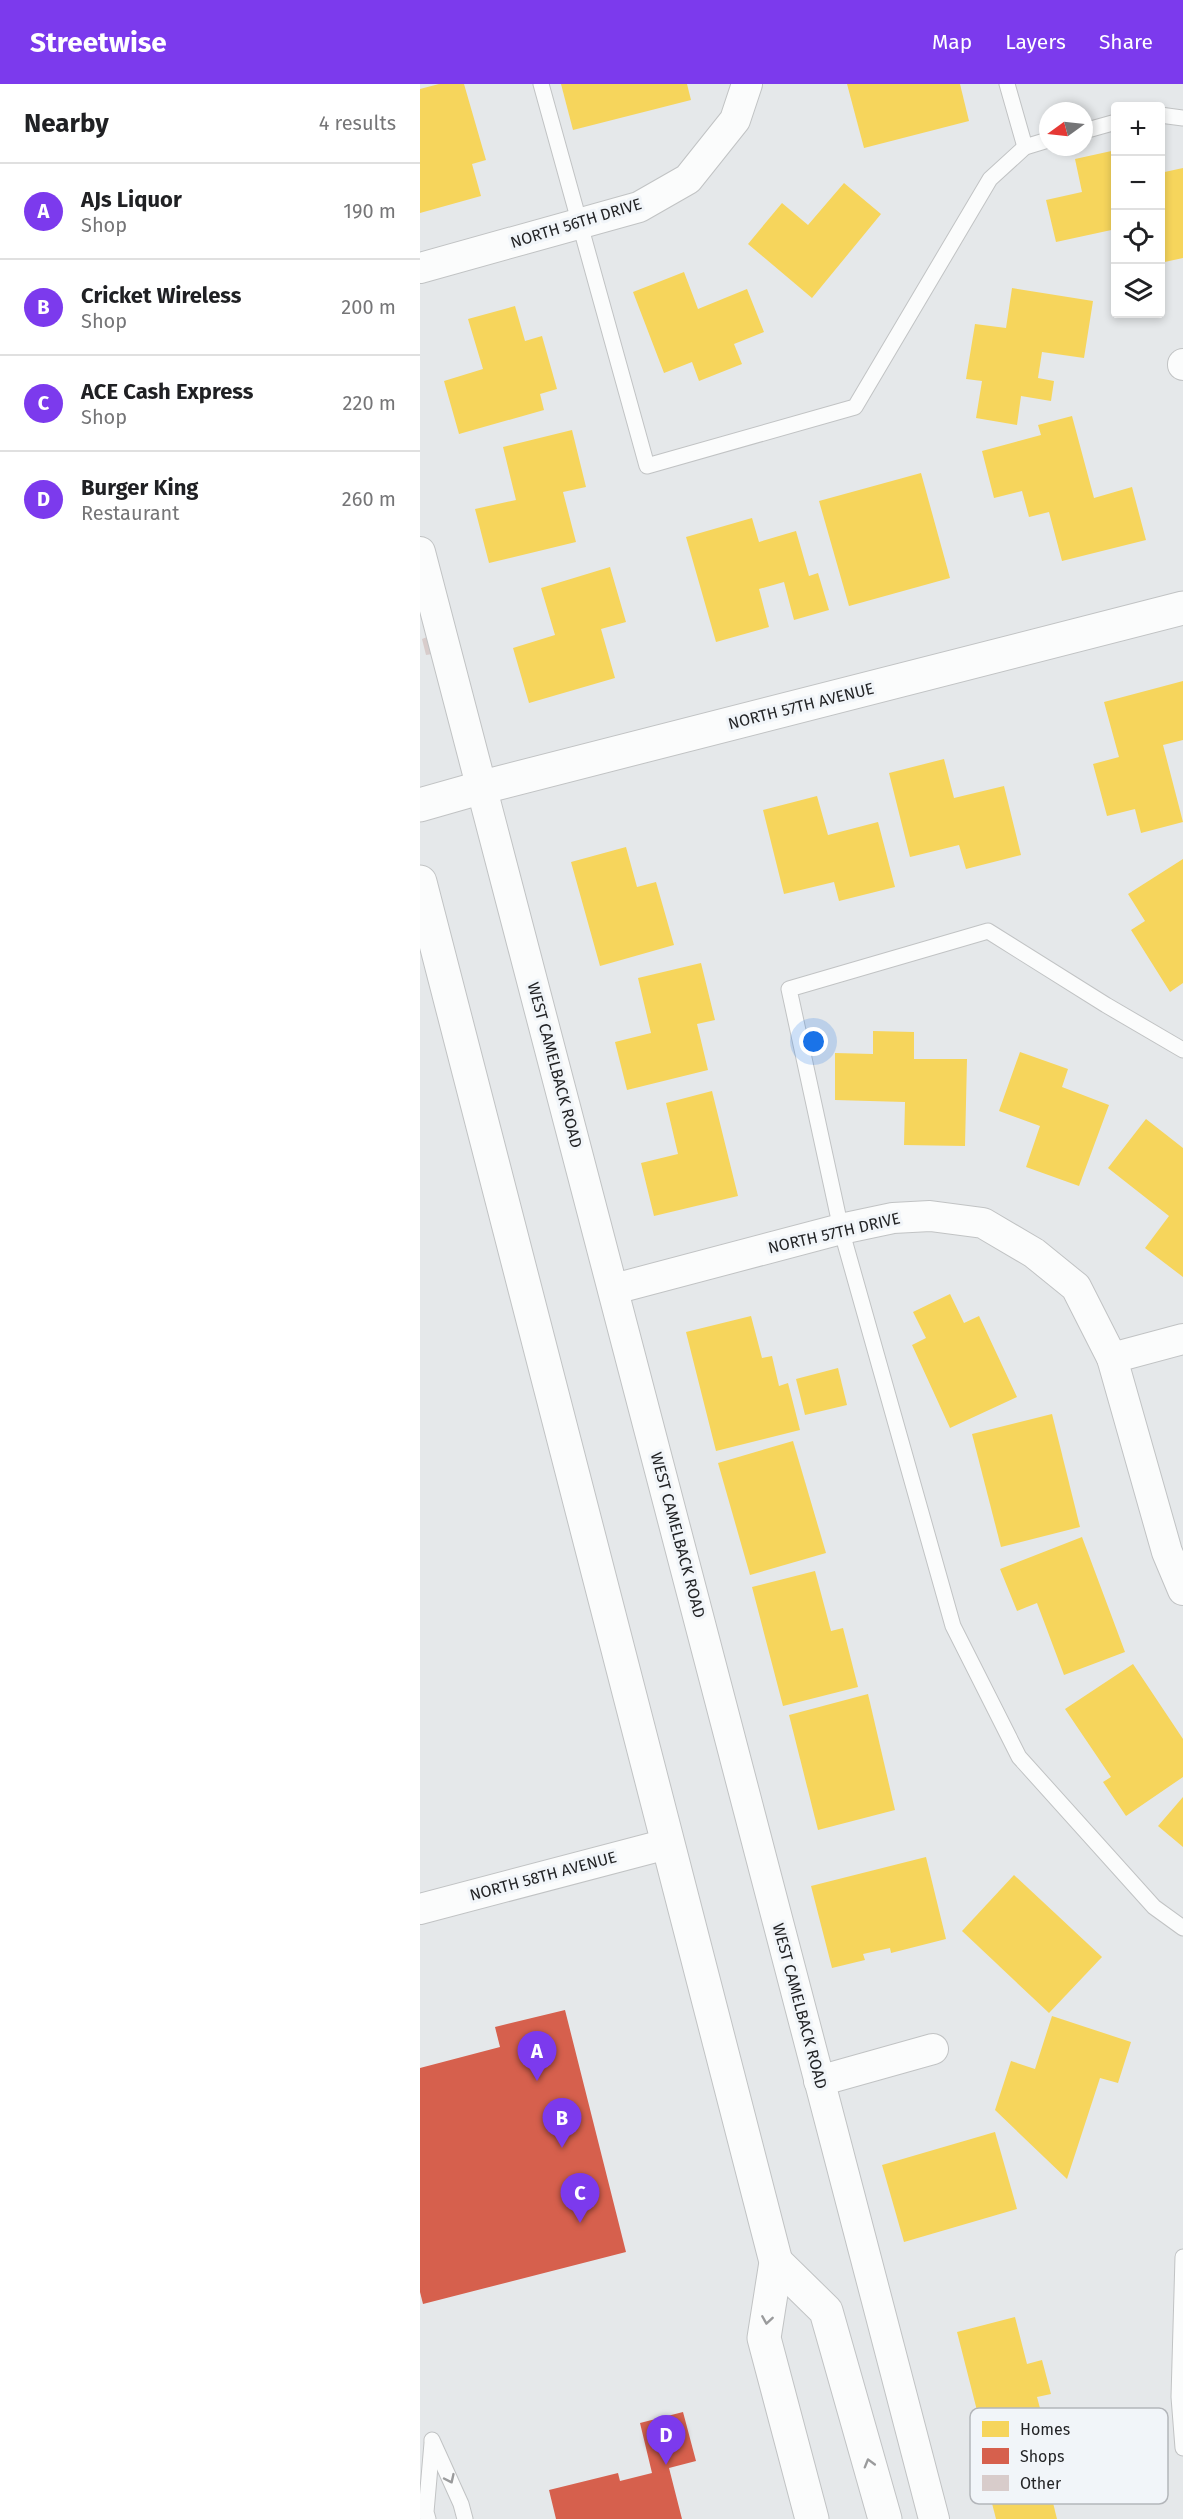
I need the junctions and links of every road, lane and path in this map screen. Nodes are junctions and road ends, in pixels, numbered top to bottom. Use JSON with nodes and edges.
{"nodes":[{"id":1,"x":542,"y":84,"type":"edge"},
{"id":2,"x":747,"y":84,"type":"edge"},
{"id":3,"x":1007,"y":84,"type":"edge"},
{"id":4,"x":1165,"y":116,"type":"edge"},
{"id":5,"x":1183,"y":118,"type":"edge"},
{"id":6,"x":1111,"y":123,"type":"edge"},
{"id":7,"x":1093,"y":128,"type":"edge"},
{"id":8,"x":1039,"y":143,"type":"edge"},
{"id":9,"x":1025,"y":147,"type":"junction"},
{"id":10,"x":580,"y":225,"type":"junction"},
{"id":11,"x":420,"y":268,"type":"edge"},
{"id":12,"x":420,"y":552,"type":"edge"},
{"id":13,"x":1183,"y":608,"type":"edge"},
{"id":14,"x":483,"y":787,"type":"junction"},
{"id":15,"x":420,"y":805,"type":"edge"},
{"id":16,"x":420,"y":882,"type":"edge"},
{"id":17,"x":1183,"y":1050,"type":"edge"},
{"id":18,"x":841,"y":1229,"type":"junction"},
{"id":19,"x":614,"y":1289,"type":"junction"},
{"id":20,"x":1183,"y":1339,"type":"edge"},
{"id":21,"x":1112,"y":1358,"type":"junction"},
{"id":22,"x":1183,"y":1590,"type":"edge"},
{"id":23,"x":667,"y":1844,"type":"junction"},
{"id":24,"x":420,"y":1909,"type":"edge"},
{"id":25,"x":1183,"y":1928,"type":"edge"},
{"id":26,"x":933,"y":2049,"type":"dead end"},
{"id":27,"x":819,"y":2081,"type":"junction"},
{"id":28,"x":1183,"y":2257,"type":"edge"},
{"id":29,"x":776,"y":2262,"type":"junction"},
{"id":30,"x":1183,"y":2448,"type":"edge"},
{"id":31,"x":428,"y":2519,"type":"edge"},
{"id":32,"x":465,"y":2519,"type":"edge"},
{"id":33,"x":812,"y":2519,"type":"edge"},
{"id":34,"x":885,"y":2519,"type":"edge"},
{"id":35,"x":934,"y":2519,"type":"edge"}],
"edges":[{"from":1,"to":10,"type":"lane"},
{"from":2,"to":10,"type":"street","name":"NORTH 56TH DRIVE"},
{"from":3,"to":9,"type":"lane"},
{"from":4,"to":5,"type":"lane"},
{"from":6,"to":7,"type":"lane"},
{"from":8,"to":9,"type":"lane"},
{"from":9,"to":10,"type":"lane"},
{"from":10,"to":11,"type":"street","name":"NORTH 56TH DRIVE"},
{"from":12,"to":14,"type":"street","name":"WEST CAMELBACK ROAD"},
{"from":13,"to":14,"type":"main road","name":"NORTH 57TH AVENUE"},
{"from":14,"to":15,"type":"main road","name":"NORTH 57TH AVENUE"},
{"from":14,"to":19,"type":"street","name":"WEST CAMELBACK ROAD"},
{"from":16,"to":23,"type":"main road"},
{"from":17,"to":18,"type":"lane"},
{"from":18,"to":19,"type":"street","name":"NORTH 57TH DRIVE"},
{"from":18,"to":21,"type":"street","name":"NORTH 57TH DRIVE"},
{"from":18,"to":25,"type":"lane"},
{"from":19,"to":27,"type":"street","name":"WEST CAMELBACK ROAD"},
{"from":20,"to":21,"type":"street"},
{"from":21,"to":22,"type":"street","name":"NORTH 57TH DRIVE"},
{"from":23,"to":24,"type":"street","name":"NORTH 58TH AVENUE"},
{"from":23,"to":29,"type":"main road"},
{"from":26,"to":27,"type":"street"},
{"from":27,"to":35,"type":"street","name":"WEST CAMELBACK ROAD"},
{"from":28,"to":30,"type":"lane"},
{"from":29,"to":33,"type":"main road","one_way":true},
{"from":34,"to":29,"type":"main road","one_way":true},
{"from":31,"to":32,"type":"lane","one_way":true}]}
